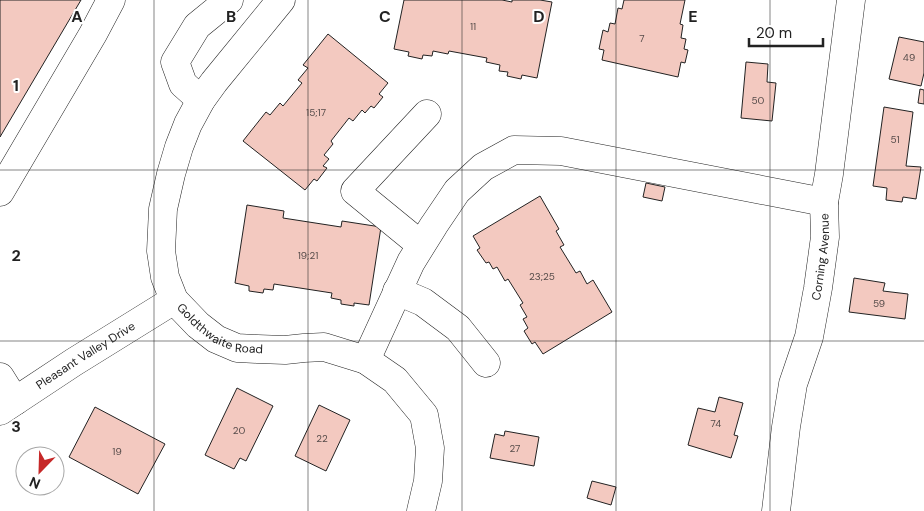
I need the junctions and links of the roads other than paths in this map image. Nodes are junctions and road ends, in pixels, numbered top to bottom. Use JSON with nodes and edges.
{"nodes":[{"id":1,"x":111,"y":0,"type":"edge"},
{"id":2,"x":229,"y":0,"type":"edge"},
{"id":3,"x":281,"y":0,"type":"edge"},
{"id":4,"x":851,"y":0,"type":"edge"},
{"id":5,"x":201,"y":100,"type":"junction"},
{"id":6,"x":427,"y":114,"type":"dead end"},
{"id":7,"x":0,"y":192,"type":"edge"},
{"id":8,"x":824,"y":202,"type":"junction"},
{"id":9,"x":421,"y":245,"type":"junction"},
{"id":10,"x":397,"y":291,"type":"junction"},
{"id":11,"x":174,"y":300,"type":"junction"},
{"id":12,"x":366,"y":360,"type":"junction"},
{"id":13,"x":486,"y":363,"type":"dead end"},
{"id":14,"x":0,"y":378,"type":"edge"},
{"id":15,"x":7,"y":406,"type":"edge"},
{"id":16,"x":421,"y":511,"type":"edge"},
{"id":17,"x":776,"y":511,"type":"edge"}],
"edges":[{"from":1,"to":7,"type":"street"},
{"from":2,"to":5,"type":"street"},
{"from":3,"to":5,"type":"street","name":"Goldthwaite Road"},
{"from":4,"to":8,"type":"street","name":"Corning Avenue"},
{"from":5,"to":11,"type":"street","name":"Goldthwaite Road"},
{"from":6,"to":9,"type":"street"},
{"from":8,"to":9,"type":"street"},
{"from":8,"to":17,"type":"street","name":"Corning Avenue"},
{"from":9,"to":10,"type":"street"},
{"from":10,"to":12,"type":"street"},
{"from":10,"to":13,"type":"street"},
{"from":11,"to":12,"type":"street","name":"Goldthwaite Road"},
{"from":11,"to":15,"type":"street","name":"Pleasant Valley Drive"},
{"from":12,"to":16,"type":"street","name":"Goldthwaite Road"},
{"from":14,"to":15,"type":"street"}]}
